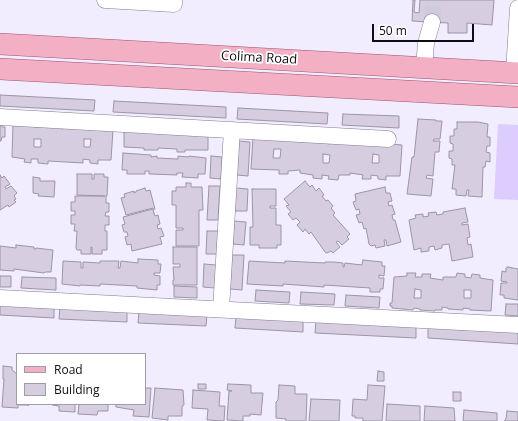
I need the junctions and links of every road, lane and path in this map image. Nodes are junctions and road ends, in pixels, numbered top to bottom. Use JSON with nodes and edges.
{"nodes":[{"id":1,"x":105,"y":0,"type":"edge"},
{"id":2,"x":174,"y":0,"type":"edge"},
{"id":3,"x":518,"y":8,"type":"edge"},
{"id":4,"x":432,"y":22,"type":"tunnel mouth"},
{"id":5,"x":0,"y":44,"type":"edge"},
{"id":6,"x":424,"y":68,"type":"junction"},
{"id":7,"x":0,"y":69,"type":"edge"},
{"id":8,"x":516,"y":73,"type":"edge"},
{"id":9,"x":518,"y":97,"type":"edge"},
{"id":10,"x":0,"y":117,"type":"edge"},
{"id":11,"x":232,"y":130,"type":"junction"},
{"id":12,"x":388,"y":139,"type":"dead end"},
{"id":13,"x":0,"y":298,"type":"edge"},
{"id":14,"x":222,"y":310,"type":"junction"},
{"id":15,"x":518,"y":326,"type":"edge"}],
"edges":[{"from":1,"to":2,"type":"lane"},
{"from":3,"to":8,"type":"lane"},
{"from":4,"to":6,"type":"lane"},
{"from":5,"to":6,"type":"main road","name":"Colima Road"},
{"from":6,"to":8,"type":"main road","name":"Colima Road"},
{"from":7,"to":9,"type":"main road","name":"Colima Road"},
{"from":10,"to":11,"type":"lane"},
{"from":11,"to":12,"type":"lane"},
{"from":11,"to":14,"type":"lane"},
{"from":13,"to":14,"type":"lane"},
{"from":14,"to":15,"type":"lane"}]}
